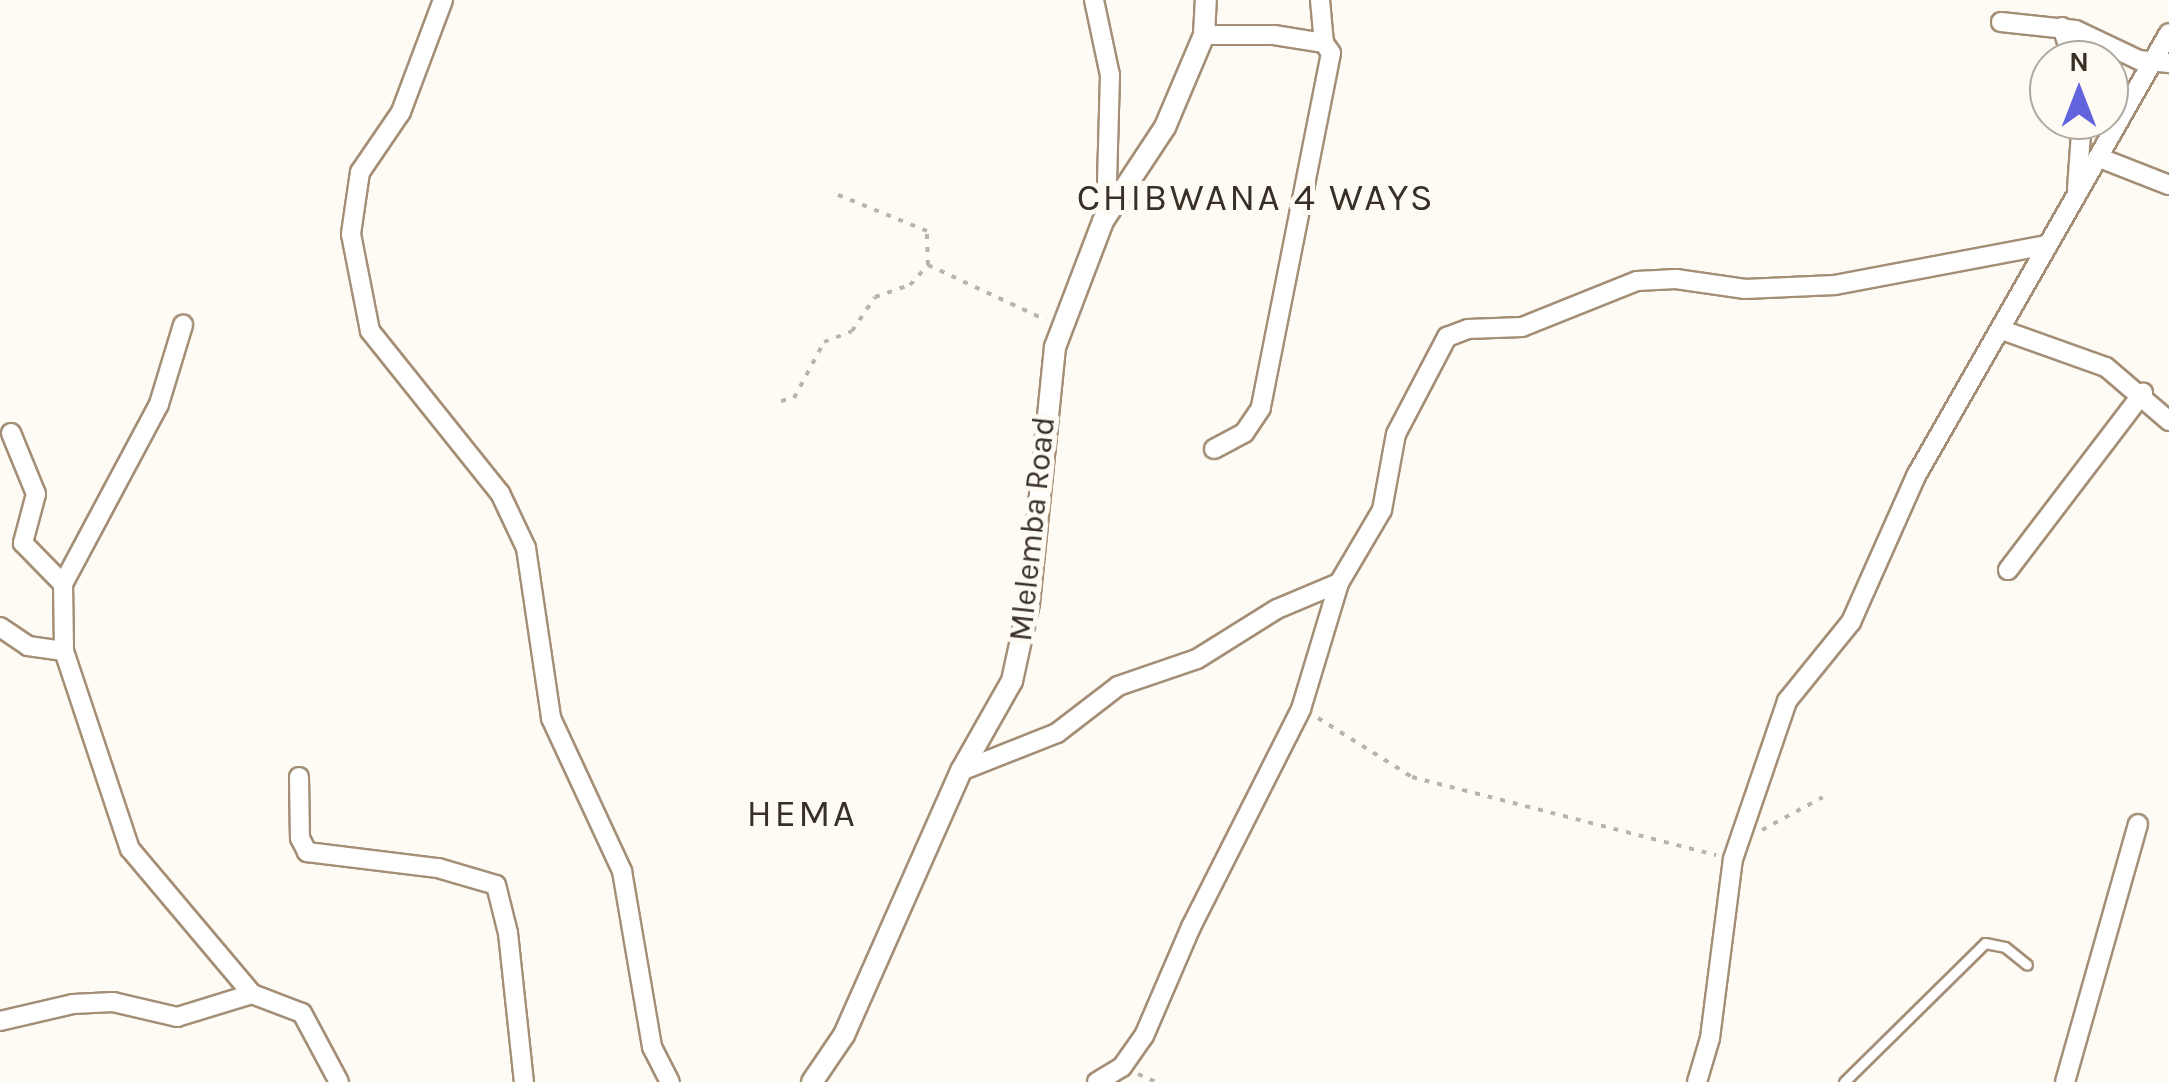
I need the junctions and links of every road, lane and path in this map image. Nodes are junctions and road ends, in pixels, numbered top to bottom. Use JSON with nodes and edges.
{"nodes":[{"id":1,"x":442,"y":0,"type":"edge"},
{"id":2,"x":1094,"y":0,"type":"edge"},
{"id":3,"x":1206,"y":0,"type":"edge"},
{"id":4,"x":1320,"y":0,"type":"edge"},
{"id":5,"x":2002,"y":22,"type":"dead end"},
{"id":6,"x":2062,"y":26,"type":"junction"},
{"id":7,"x":2169,"y":33,"type":"edge"},
{"id":8,"x":1204,"y":35,"type":"junction"},
{"id":9,"x":2067,"y":40,"type":"edge"},
{"id":10,"x":1324,"y":43,"type":"junction"},
{"id":11,"x":2161,"y":63,"type":"edge"},
{"id":12,"x":2080,"y":140,"type":"edge"},
{"id":13,"x":2100,"y":158,"type":"junction"},
{"id":14,"x":2169,"y":185,"type":"edge"},
{"id":15,"x":836,"y":194,"type":"dead end"},
{"id":16,"x":2076,"y":195,"type":"junction"},
{"id":17,"x":1106,"y":214,"type":"junction"},
{"id":18,"x":2046,"y":245,"type":"junction"},
{"id":19,"x":928,"y":265,"type":"junction"},
{"id":20,"x":183,"y":326,"type":"dead end"},
{"id":21,"x":1063,"y":327,"type":"junction"},
{"id":22,"x":2002,"y":330,"type":"junction"},
{"id":23,"x":2143,"y":394,"type":"junction"},
{"id":24,"x":782,"y":402,"type":"dead end"},
{"id":25,"x":2169,"y":420,"type":"edge"},
{"id":26,"x":11,"y":433,"type":"dead end"},
{"id":27,"x":1214,"y":449,"type":"dead end"},
{"id":28,"x":2008,"y":570,"type":"dead end"},
{"id":29,"x":1340,"y":583,"type":"junction"},
{"id":30,"x":63,"y":584,"type":"junction"},
{"id":31,"x":0,"y":627,"type":"edge"},
{"id":32,"x":64,"y":651,"type":"junction"},
{"id":33,"x":1300,"y":709,"type":"junction"},
{"id":34,"x":962,"y":771,"type":"junction"},
{"id":35,"x":299,"y":776,"type":"dead end"},
{"id":36,"x":1823,"y":797,"type":"dead end"},
{"id":37,"x":1743,"y":824,"type":"junction"},
{"id":38,"x":2138,"y":824,"type":"dead end"},
{"id":39,"x":1733,"y":859,"type":"junction"},
{"id":40,"x":2027,"y":965,"type":"dead end"},
{"id":41,"x":252,"y":994,"type":"junction"},
{"id":42,"x":0,"y":1021,"type":"edge"},
{"id":43,"x":339,"y":1082,"type":"edge"},
{"id":44,"x":524,"y":1082,"type":"edge"},
{"id":45,"x":670,"y":1082,"type":"edge"},
{"id":46,"x":812,"y":1082,"type":"edge"},
{"id":47,"x":1097,"y":1082,"type":"edge"},
{"id":48,"x":1698,"y":1082,"type":"edge"},
{"id":49,"x":1844,"y":1082,"type":"edge"},
{"id":50,"x":2065,"y":1082,"type":"edge"}],
"edges":[{"from":1,"to":45,"type":"street"},
{"from":2,"to":17,"type":"street","name":"Mlelemba Road"},
{"from":3,"to":8,"type":"street"},
{"from":4,"to":10,"type":"street"},
{"from":5,"to":6,"type":"street"},
{"from":6,"to":9,"type":"street"},
{"from":6,"to":11,"type":"street"},
{"from":7,"to":11,"type":"street"},
{"from":8,"to":10,"type":"street"},
{"from":8,"to":17,"type":"street"},
{"from":10,"to":27,"type":"street"},
{"from":11,"to":13,"type":"street"},
{"from":12,"to":16,"type":"street"},
{"from":13,"to":14,"type":"street"},
{"from":13,"to":16,"type":"street"},
{"from":15,"to":19,"type":"path"},
{"from":16,"to":18,"type":"street"},
{"from":17,"to":21,"type":"street","name":"Mlelemba Road"},
{"from":18,"to":22,"type":"street"},
{"from":18,"to":29,"type":"street"},
{"from":19,"to":21,"type":"path"},
{"from":19,"to":24,"type":"path"},
{"from":20,"to":30,"type":"street"},
{"from":21,"to":34,"type":"street","name":"Mlelemba Road"},
{"from":22,"to":23,"type":"street"},
{"from":22,"to":37,"type":"street"},
{"from":23,"to":25,"type":"street"},
{"from":23,"to":28,"type":"street"},
{"from":26,"to":30,"type":"street"},
{"from":29,"to":33,"type":"street"},
{"from":29,"to":34,"type":"street"},
{"from":30,"to":32,"type":"street"},
{"from":31,"to":32,"type":"street"},
{"from":32,"to":41,"type":"street"},
{"from":33,"to":39,"type":"path"},
{"from":33,"to":47,"type":"street"},
{"from":34,"to":46,"type":"street","name":"Mlelemba Road"},
{"from":35,"to":44,"type":"street"},
{"from":36,"to":37,"type":"path"},
{"from":37,"to":39,"type":"street"},
{"from":38,"to":50,"type":"street"},
{"from":39,"to":48,"type":"street"},
{"from":40,"to":49,"type":"lane"},
{"from":41,"to":42,"type":"street"},
{"from":41,"to":43,"type":"street"}]}
